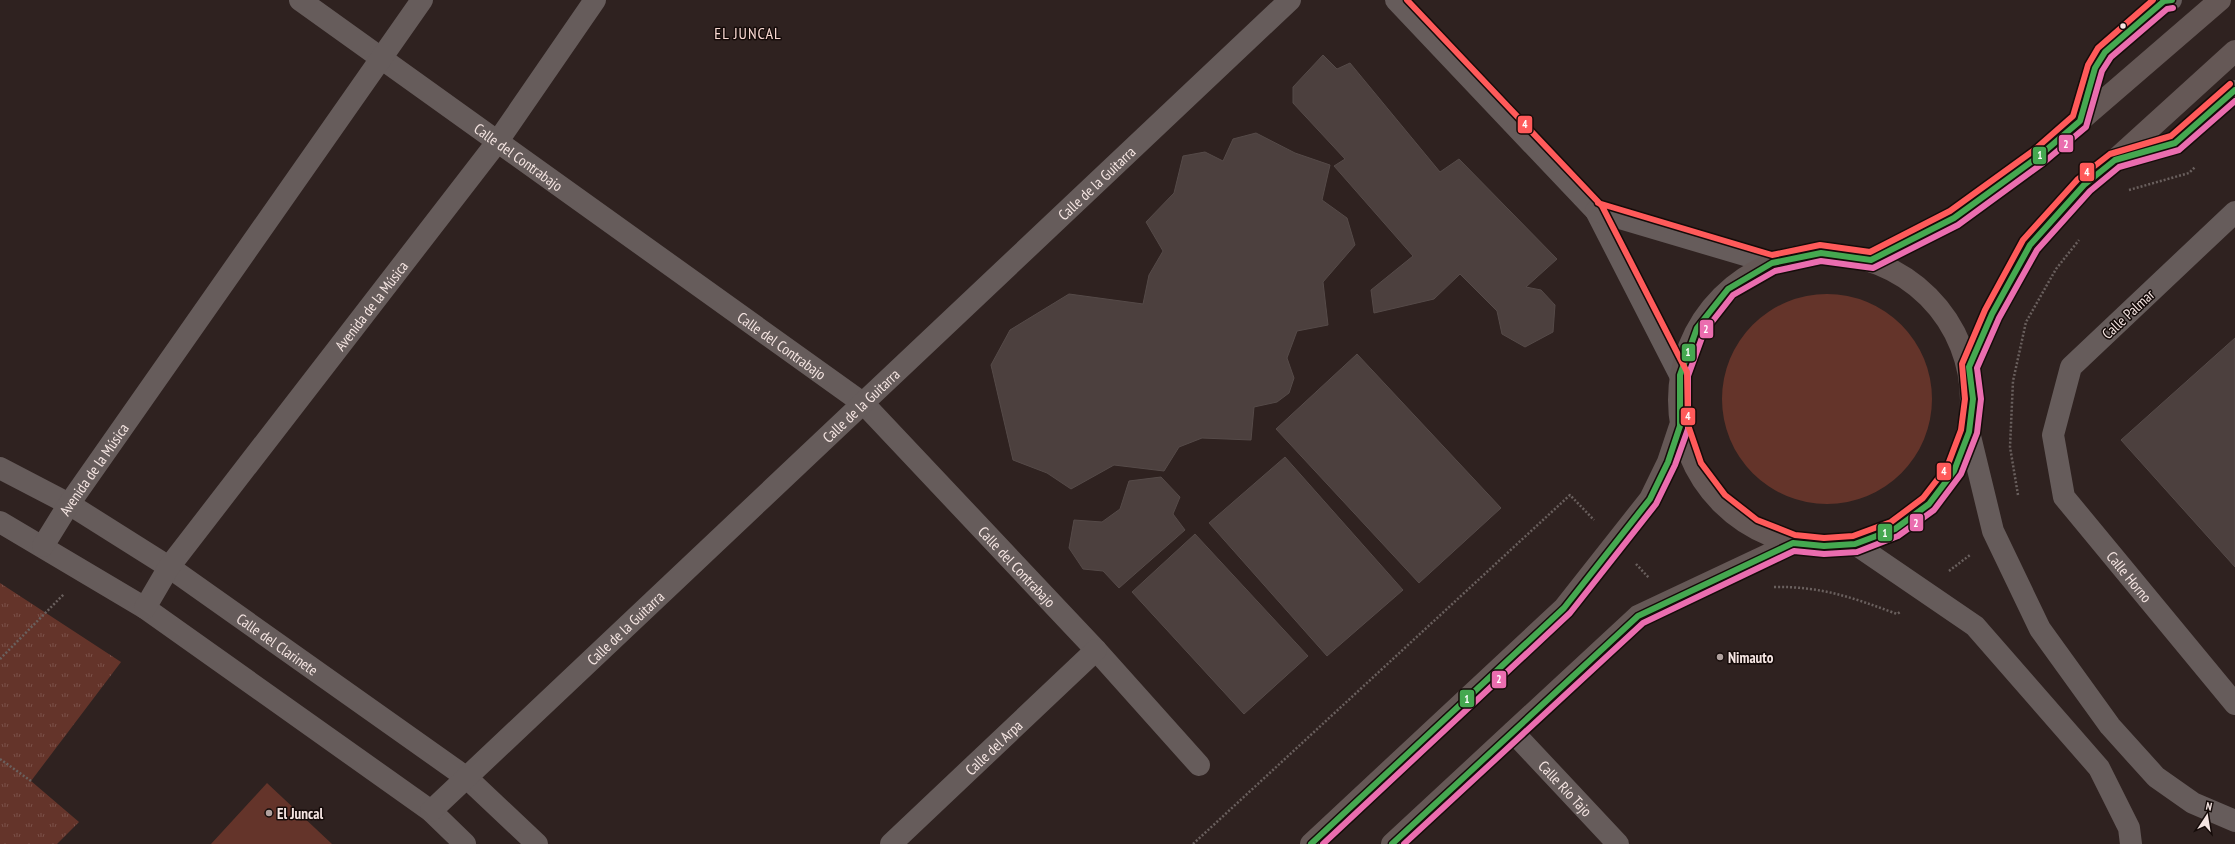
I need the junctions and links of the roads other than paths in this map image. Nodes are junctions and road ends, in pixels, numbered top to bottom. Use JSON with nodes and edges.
{"nodes":[{"id":1,"x":300,"y":0,"type":"edge"},
{"id":2,"x":422,"y":0,"type":"edge"},
{"id":3,"x":595,"y":0,"type":"edge"},
{"id":4,"x":1290,"y":0,"type":"edge"},
{"id":5,"x":1396,"y":0,"type":"edge"},
{"id":6,"x":2172,"y":0,"type":"edge"},
{"id":7,"x":2220,"y":0,"type":"edge"},
{"id":8,"x":2235,"y":50,"type":"edge"},
{"id":9,"x":380,"y":57,"type":"junction"},
{"id":10,"x":2235,"y":90,"type":"edge"},
{"id":11,"x":2080,"y":121,"type":"junction"},
{"id":12,"x":498,"y":141,"type":"junction"},
{"id":13,"x":2115,"y":160,"type":"junction"},
{"id":14,"x":1596,"y":210,"type":"junction"},
{"id":15,"x":2235,"y":212,"type":"edge"},
{"id":16,"x":1871,"y":260,"type":"junction"},
{"id":17,"x":1772,"y":263,"type":"junction"},
{"id":18,"x":1969,"y":367,"type":"junction"},
{"id":19,"x":1680,"y":375,"type":"junction"},
{"id":20,"x":864,"y":404,"type":"junction"},
{"id":21,"x":1680,"y":426,"type":"junction"},
{"id":22,"x":1969,"y":432,"type":"junction"},
{"id":23,"x":2053,"y":435,"type":"joint"},
{"id":24,"x":0,"y":468,"type":"edge"},
{"id":25,"x":69,"y":504,"type":"junction"},
{"id":26,"x":0,"y":522,"type":"edge"},
{"id":27,"x":1793,"y":543,"type":"junction"},
{"id":28,"x":1856,"y":544,"type":"junction"},
{"id":29,"x":43,"y":546,"type":"junction"},
{"id":30,"x":169,"y":567,"type":"junction"},
{"id":31,"x":145,"y":608,"type":"junction"},
{"id":32,"x":1096,"y":650,"type":"junction"},
{"id":33,"x":2235,"y":704,"type":"edge"},
{"id":34,"x":1513,"y":732,"type":"junction"},
{"id":35,"x":1199,"y":765,"type":"dead end"},
{"id":36,"x":467,"y":778,"type":"junction"},
{"id":37,"x":431,"y":811,"type":"junction"},
{"id":38,"x":2235,"y":821,"type":"edge"},
{"id":39,"x":466,"y":844,"type":"edge"},
{"id":40,"x":537,"y":844,"type":"edge"},
{"id":41,"x":892,"y":844,"type":"edge"},
{"id":42,"x":1311,"y":844,"type":"edge"},
{"id":43,"x":1392,"y":844,"type":"edge"},
{"id":44,"x":1618,"y":844,"type":"edge"},
{"id":45,"x":2131,"y":844,"type":"edge"}],
"edges":[{"from":1,"to":9,"type":"street","name":"Calle del Contrabajo"},
{"from":2,"to":9,"type":"street","name":"Avenida de la Música"},
{"from":3,"to":12,"type":"street","name":"Avenida de la Música"},
{"from":4,"to":20,"type":"street","name":"Calle de la Guitarra"},
{"from":5,"to":14,"type":"street"},
{"from":6,"to":11,"type":"lane"},
{"from":7,"to":11,"type":"main road"},
{"from":8,"to":13,"type":"main road"},
{"from":9,"to":12,"type":"street","name":"Calle del Contrabajo"},
{"from":9,"to":25,"type":"street","name":"Avenida de la Música"},
{"from":10,"to":13,"type":"lane"},
{"from":11,"to":16,"type":"main road"},
{"from":12,"to":20,"type":"street","name":"Calle del Contrabajo"},
{"from":12,"to":30,"type":"street","name":"Avenida de la Música"},
{"from":13,"to":18,"type":"main road"},
{"from":14,"to":17,"type":"street"},
{"from":14,"to":19,"type":"street"},
{"from":15,"to":23,"type":"street","name":"Calle Palmar"},
{"from":16,"to":17,"type":"main road"},
{"from":16,"to":18,"type":"main road"},
{"from":17,"to":19,"type":"main road"},
{"from":18,"to":22,"type":"main road"},
{"from":19,"to":21,"type":"main road"},
{"from":20,"to":32,"type":"street","name":"Calle del Contrabajo"},
{"from":20,"to":36,"type":"street","name":"Calle de la Guitarra"},
{"from":21,"to":27,"type":"main road"},
{"from":21,"to":42,"type":"main road"},
{"from":22,"to":28,"type":"main road"},
{"from":22,"to":38,"type":"street"},
{"from":23,"to":33,"type":"street","name":"Calle Horno"},
{"from":24,"to":25,"type":"street","name":"Calle del Clarinete"},
{"from":25,"to":29,"type":"street","name":"Avenida de la Música"},
{"from":25,"to":30,"type":"street","name":"Calle del Clarinete"},
{"from":26,"to":29,"type":"street"},
{"from":27,"to":28,"type":"main road"},
{"from":27,"to":34,"type":"main road"},
{"from":28,"to":45,"type":"street"},
{"from":29,"to":31,"type":"street"},
{"from":30,"to":31,"type":"street","name":"Avenida de la Música"},
{"from":30,"to":36,"type":"street","name":"Calle del Clarinete"},
{"from":31,"to":37,"type":"street"},
{"from":32,"to":35,"type":"street","name":"Calle del Contrabajo"},
{"from":32,"to":41,"type":"street","name":"Calle del Arpa"},
{"from":34,"to":43,"type":"main road"},
{"from":34,"to":44,"type":"street","name":"Calle Río Tajo"},
{"from":36,"to":37,"type":"street","name":"Calle de la Guitarra"},
{"from":36,"to":40,"type":"street","name":"Calle del Clarinete"},
{"from":37,"to":39,"type":"street"}]}
